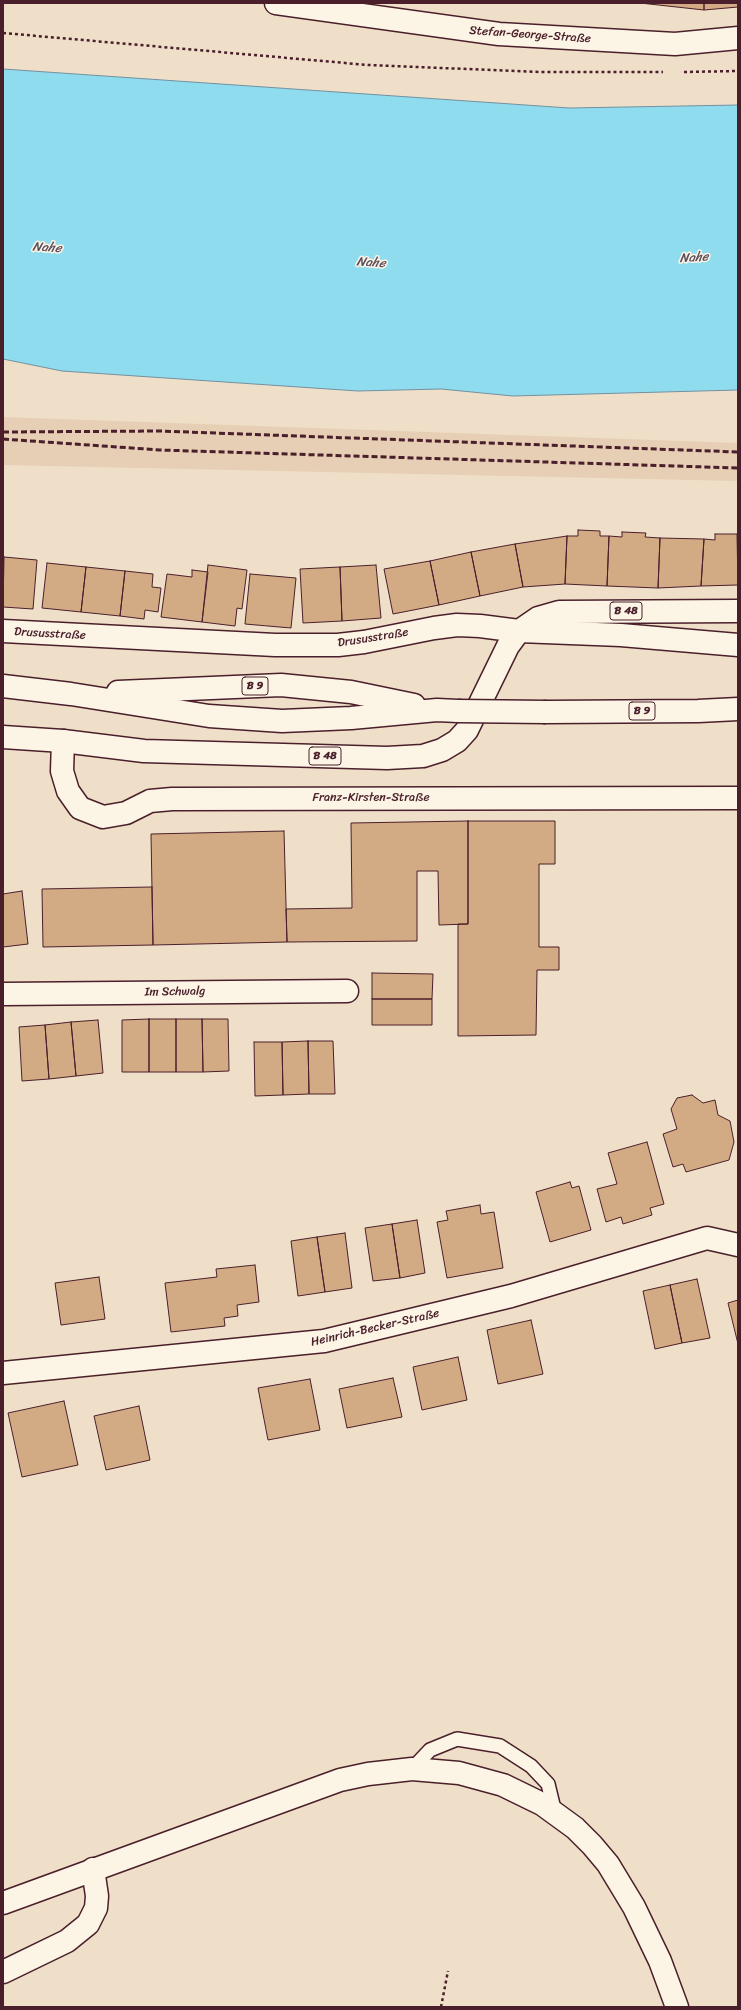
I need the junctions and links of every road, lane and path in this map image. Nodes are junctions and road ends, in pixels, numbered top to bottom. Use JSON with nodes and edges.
{"nodes":[{"id":1,"x":276,"y":3,"type":"edge"},
{"id":2,"x":3,"y":33,"type":"edge"},
{"id":3,"x":738,"y":38,"type":"edge"},
{"id":4,"x":738,"y":71,"type":"edge"},
{"id":5,"x":667,"y":72,"type":"dead end"},
{"id":6,"x":683,"y":72,"type":"dead end"},
{"id":7,"x":738,"y":611,"type":"edge"},
{"id":8,"x":3,"y":631,"type":"edge"},
{"id":9,"x":519,"y":631,"type":"junction"},
{"id":10,"x":738,"y":645,"type":"edge"},
{"id":11,"x":3,"y":686,"type":"edge"},
{"id":12,"x":71,"y":694,"type":"junction"},
{"id":13,"x":738,"y":709,"type":"edge"},
{"id":14,"x":437,"y":710,"type":"junction"},
{"id":15,"x":3,"y":737,"type":"edge"},
{"id":16,"x":63,"y":741,"type":"junction"},
{"id":17,"x":738,"y":798,"type":"edge"},
{"id":18,"x":347,"y":991,"type":"dead end"},
{"id":19,"x":3,"y":994,"type":"edge"},
{"id":20,"x":738,"y":1245,"type":"edge"},
{"id":21,"x":3,"y":1373,"type":"edge"},
{"id":22,"x":412,"y":1769,"type":"junction"},
{"id":23,"x":555,"y":1813,"type":"junction"},
{"id":24,"x":93,"y":1869,"type":"junction"},
{"id":25,"x":3,"y":1903,"type":"edge"},
{"id":26,"x":448,"y":1971,"type":"dead end"},
{"id":27,"x":3,"y":1972,"type":"edge"},
{"id":28,"x":441,"y":2007,"type":"edge"},
{"id":29,"x":677,"y":2007,"type":"edge"}],
"edges":[{"from":1,"to":3,"type":"main road","name":"Stefan-George-Straße"},
{"from":2,"to":5,"type":"path"},
{"from":4,"to":6,"type":"path"},
{"from":7,"to":9,"type":"main road","number":"B 48"},
{"from":8,"to":9,"type":"main road","name":"Drususstraße"},
{"from":9,"to":10,"type":"main road","name":"Drususstraße"},
{"from":9,"to":16,"type":"main road","number":"B 48"},
{"from":11,"to":12,"type":"main road","number":"B 9"},
{"from":12,"to":14,"type":"main road","number":"B 9"},
{"from":12,"to":14,"type":"main road","number":"B 9"},
{"from":13,"to":14,"type":"main road","number":"B 9","bridge":true},
{"from":15,"to":16,"type":"main road","number":"B 48"},
{"from":16,"to":17,"type":"main road","name":"Franz-Kirsten-Straße"},
{"from":18,"to":19,"type":"main road","name":"Im Schwalg"},
{"from":20,"to":21,"type":"main road","name":"Heinrich-Becker-Straße"},
{"from":22,"to":23,"type":"main road"},
{"from":22,"to":23,"type":"lane"},
{"from":22,"to":24,"type":"main road"},
{"from":23,"to":29,"type":"main road"},
{"from":24,"to":25,"type":"main road"},
{"from":24,"to":27,"type":"main road"},
{"from":26,"to":28,"type":"path"}]}
